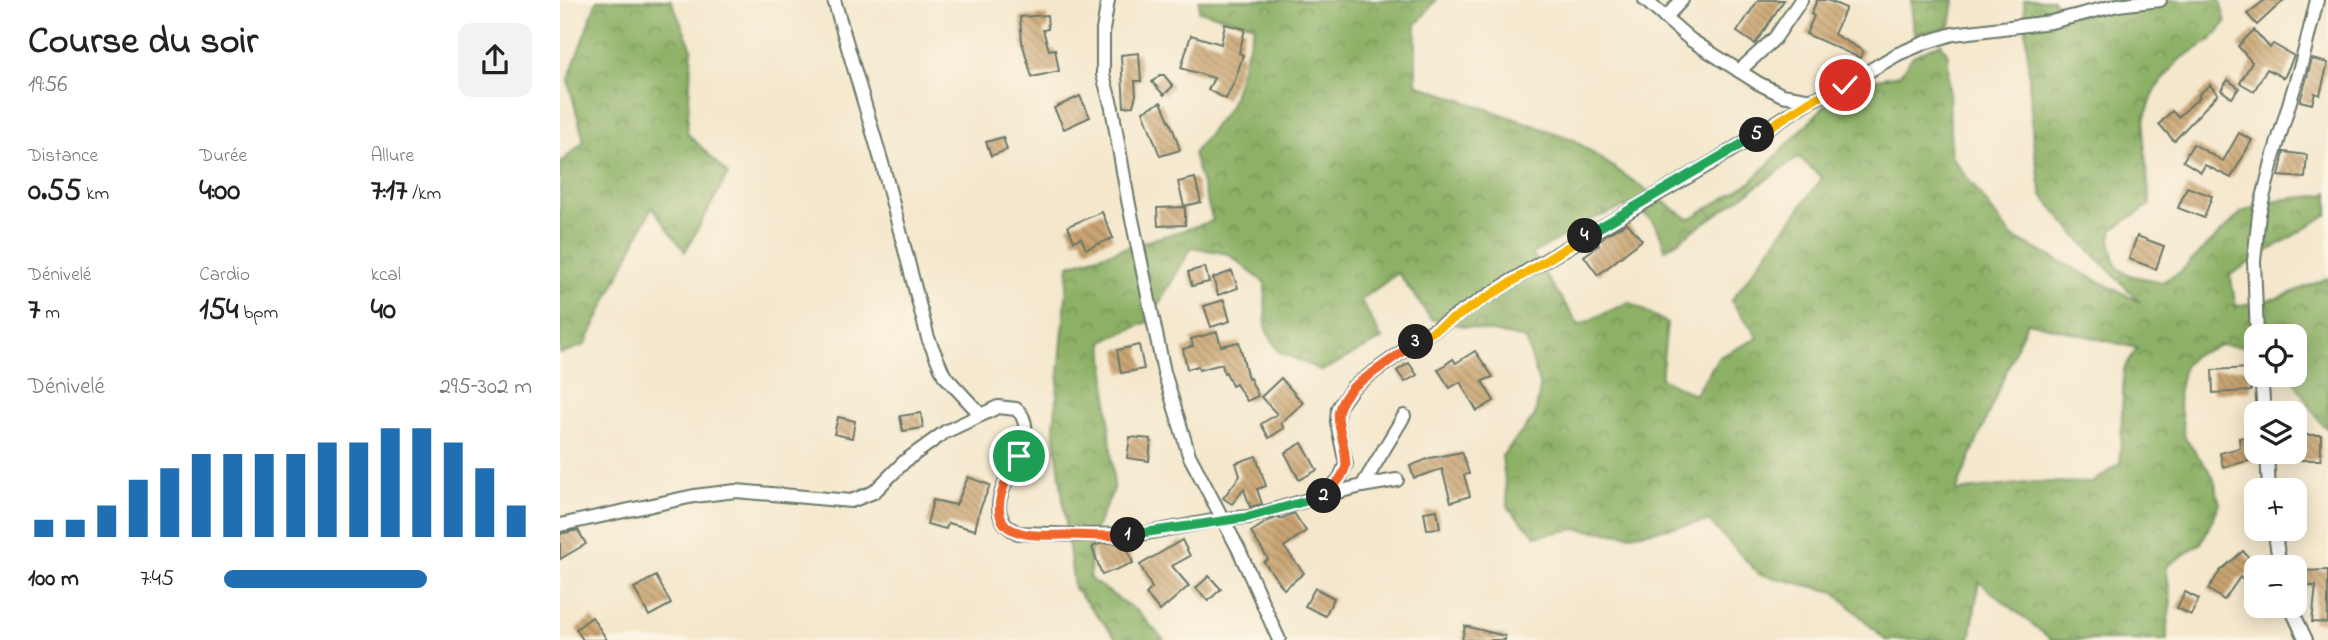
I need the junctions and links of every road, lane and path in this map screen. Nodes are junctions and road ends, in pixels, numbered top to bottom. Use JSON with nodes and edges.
{"nodes":[{"id":1,"x":834,"y":0,"type":"edge"},
{"id":2,"x":1108,"y":0,"type":"edge"},
{"id":3,"x":1645,"y":0,"type":"edge"},
{"id":4,"x":1682,"y":0,"type":"edge"},
{"id":5,"x":1801,"y":0,"type":"edge"},
{"id":6,"x":2160,"y":0,"type":"edge"},
{"id":7,"x":2317,"y":0,"type":"edge"},
{"id":8,"x":1665,"y":18,"type":"junction"},
{"id":9,"x":1739,"y":71,"type":"junction"},
{"id":10,"x":1812,"y":100,"type":"junction"},
{"id":11,"x":2257,"y":324,"type":"edge"},
{"id":12,"x":981,"y":415,"type":"junction"},
{"id":13,"x":1404,"y":416,"type":"dead end"},
{"id":14,"x":1397,"y":480,"type":"dead end"},
{"id":15,"x":1362,"y":486,"type":"junction"},
{"id":16,"x":1325,"y":495,"type":"junction"},
{"id":17,"x":1223,"y":519,"type":"junction"},
{"id":18,"x":560,"y":526,"type":"edge"},
{"id":19,"x":2296,"y":618,"type":"edge"},
{"id":20,"x":1279,"y":640,"type":"edge"},
{"id":21,"x":2306,"y":640,"type":"edge"}],
"edges":[{"from":1,"to":12,"type":"street"},
{"from":2,"to":17,"type":"street"},
{"from":3,"to":8,"type":"street"},
{"from":4,"to":8,"type":"street"},
{"from":5,"to":9,"type":"street"},
{"from":6,"to":10,"type":"street"},
{"from":7,"to":11,"type":"street"},
{"from":8,"to":9,"type":"street"},
{"from":9,"to":10,"type":"street"},
{"from":10,"to":16,"type":"street"},
{"from":12,"to":17,"type":"street"},
{"from":12,"to":18,"type":"street"},
{"from":13,"to":15,"type":"street"},
{"from":14,"to":15,"type":"street"},
{"from":15,"to":16,"type":"street"},
{"from":16,"to":17,"type":"street"},
{"from":17,"to":20,"type":"street"},
{"from":19,"to":21,"type":"street"}]}
